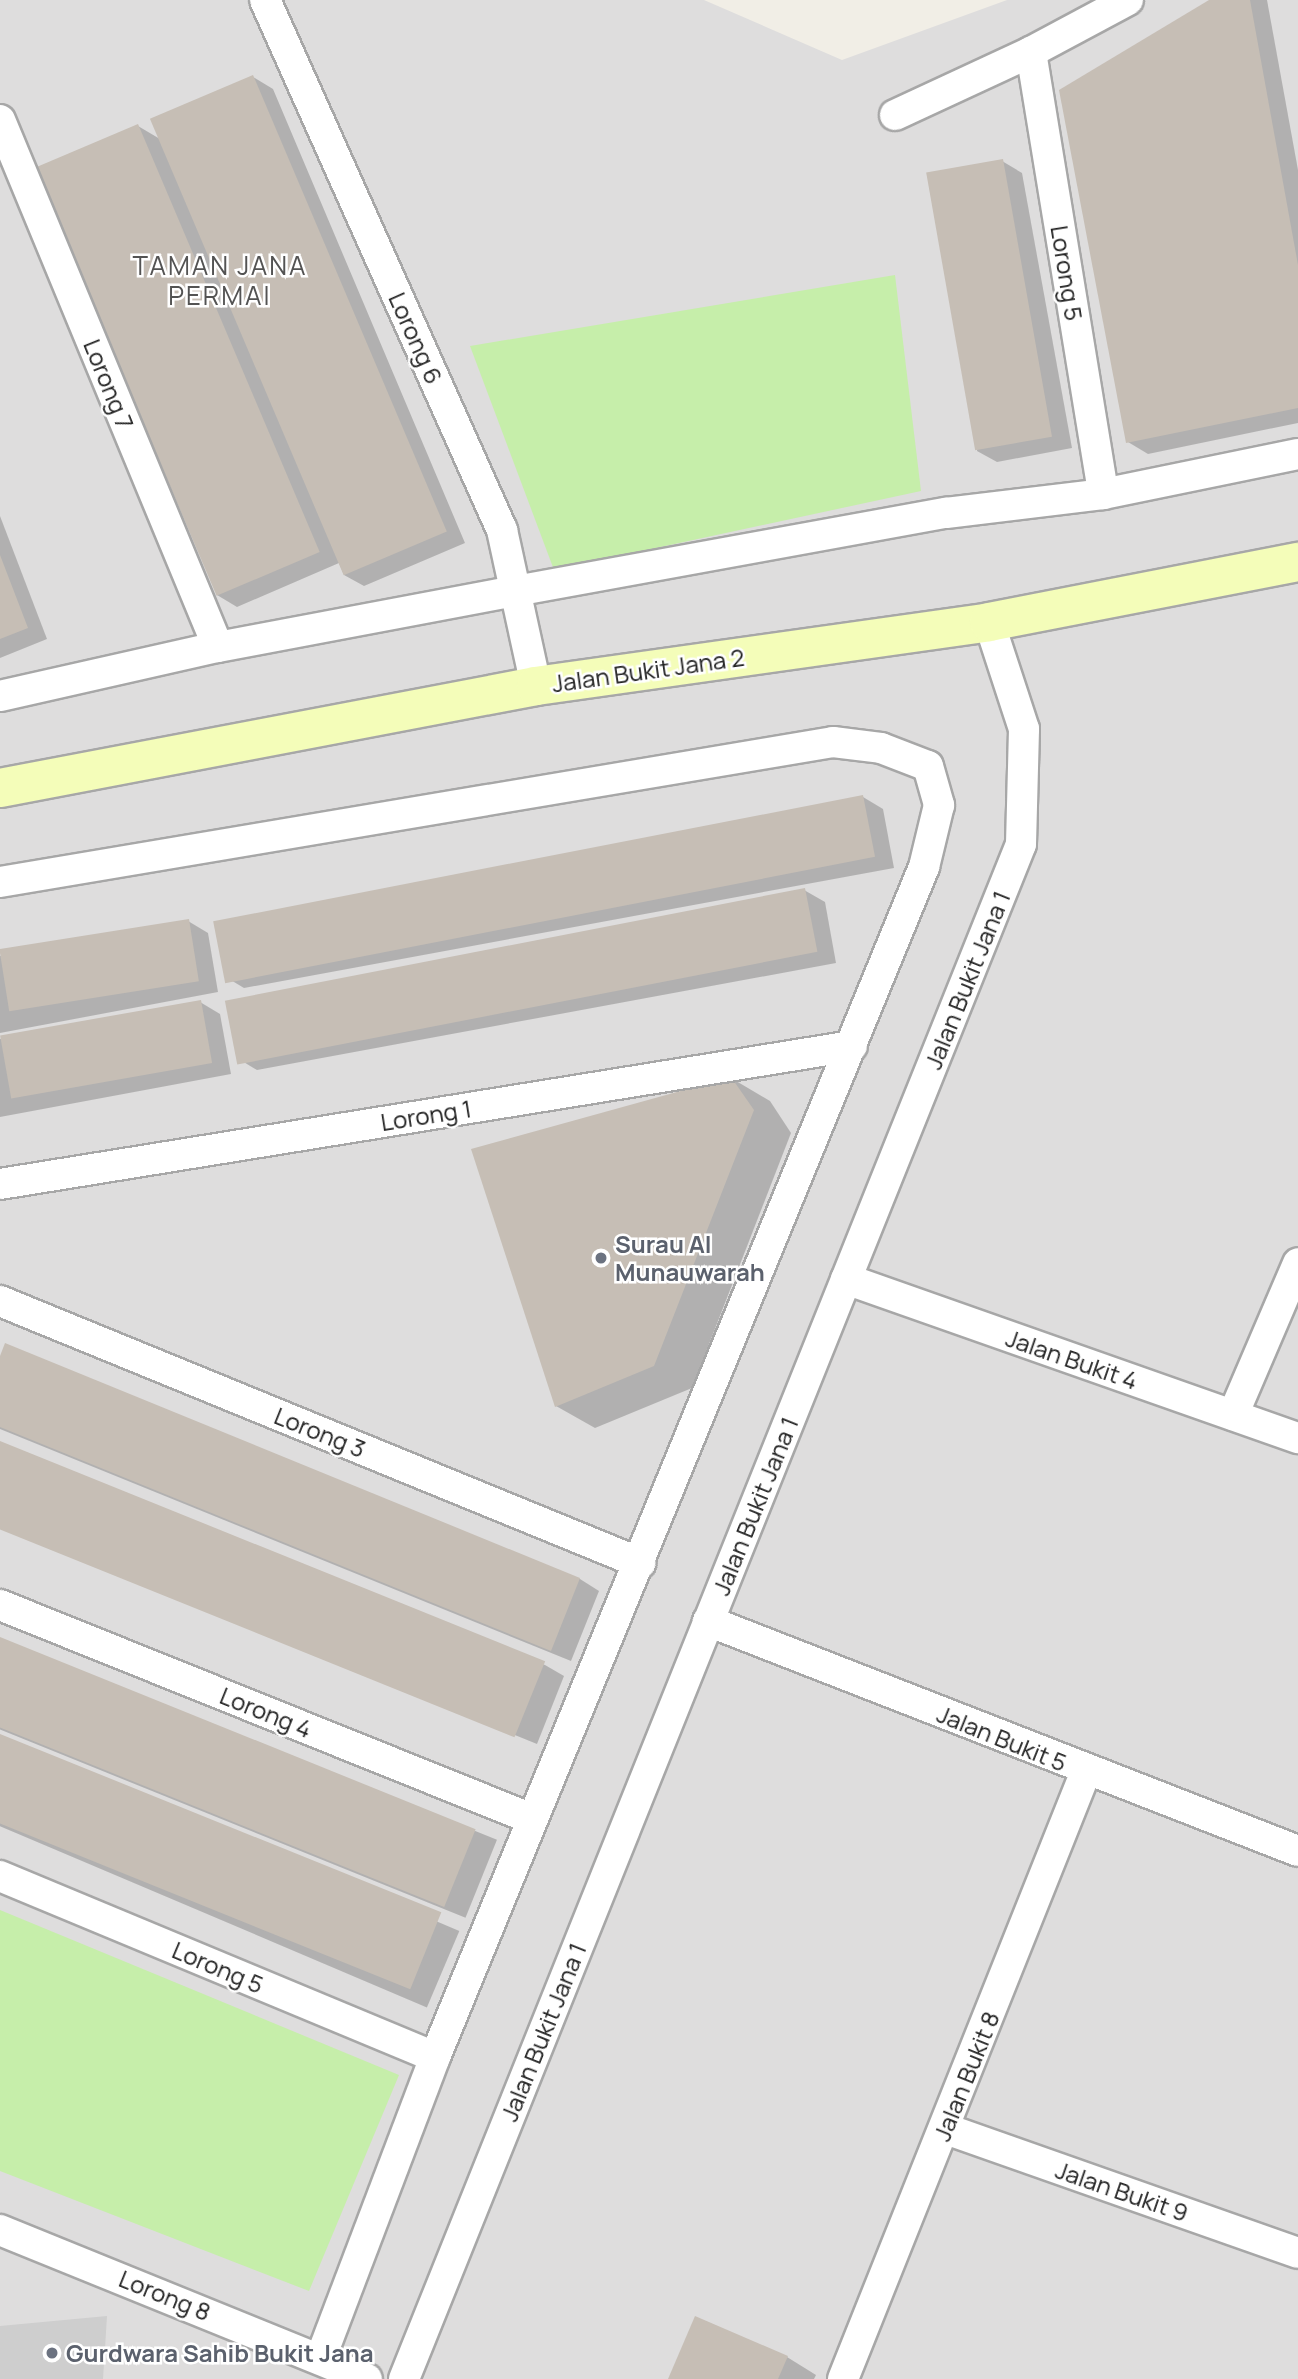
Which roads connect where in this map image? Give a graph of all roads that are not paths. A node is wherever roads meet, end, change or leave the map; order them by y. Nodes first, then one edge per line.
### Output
1 (265, 0) edge
2 (1128, 0) edge
3 (1031, 52) junction
4 (895, 115) dead end
5 (0, 120) edge
6 (1298, 454) edge
7 (1103, 494) junction
8 (1298, 562) edge
9 (515, 591) junction
10 (989, 622) junction
11 (218, 647) junction
12 (536, 686) junction
13 (0, 696) edge
14 (0, 788) edge
15 (0, 882) edge
16 (852, 1046) junction
17 (0, 1184) edge
18 (1298, 1263) edge
19 (846, 1279) junction
20 (0, 1301) edge
21 (1233, 1415) junction
22 (1298, 1438) edge
23 (640, 1563) junction
24 (0, 1605) edge
25 (708, 1621) junction
26 (1086, 1771) junction
27 (531, 1819) junction
28 (1298, 1851) edge
29 (0, 1876) edge
30 (435, 2057) junction
31 (946, 2129) junction
32 (0, 2230) edge
33 (1298, 2253) edge
34 (321, 2357) junction
35 (367, 2379) edge
36 (404, 2379) edge
37 (843, 2379) edge

1 - 9 street, Lorong 6
2 - 3 street
3 - 4 street
3 - 7 street, Lorong 5
5 - 11 street, Lorong 7
6 - 7 street
7 - 9 street
8 - 10 street, Jalan Bukit Jana 2
9 - 11 street
9 - 12 street, Lorong 6
10 - 12 street, Jalan Bukit Jana 2
10 - 19 street, Jalan Bukit Jana 1
11 - 13 street
12 - 14 street, Jalan Bukit Jana 2
15 - 16 street
16 - 17 street, Lorong 1
16 - 23 street
18 - 21 street
19 - 21 street, Jalan Bukit 4
19 - 25 street, Jalan Bukit Jana 1
20 - 23 street, Lorong 3
21 - 22 street, Jalan Bukit 4
23 - 27 street
24 - 27 street, Lorong 4
25 - 26 street, Jalan Bukit 5
25 - 36 street, Jalan Bukit Jana 1
26 - 28 street, Jalan Bukit 5
26 - 31 street, Jalan Bukit 8
27 - 30 street
29 - 30 street, Lorong 5
30 - 34 street
31 - 33 street, Jalan Bukit 9
31 - 37 street, Jalan Bukit 8
32 - 34 street, Lorong 8
34 - 35 street, Lorong 8

